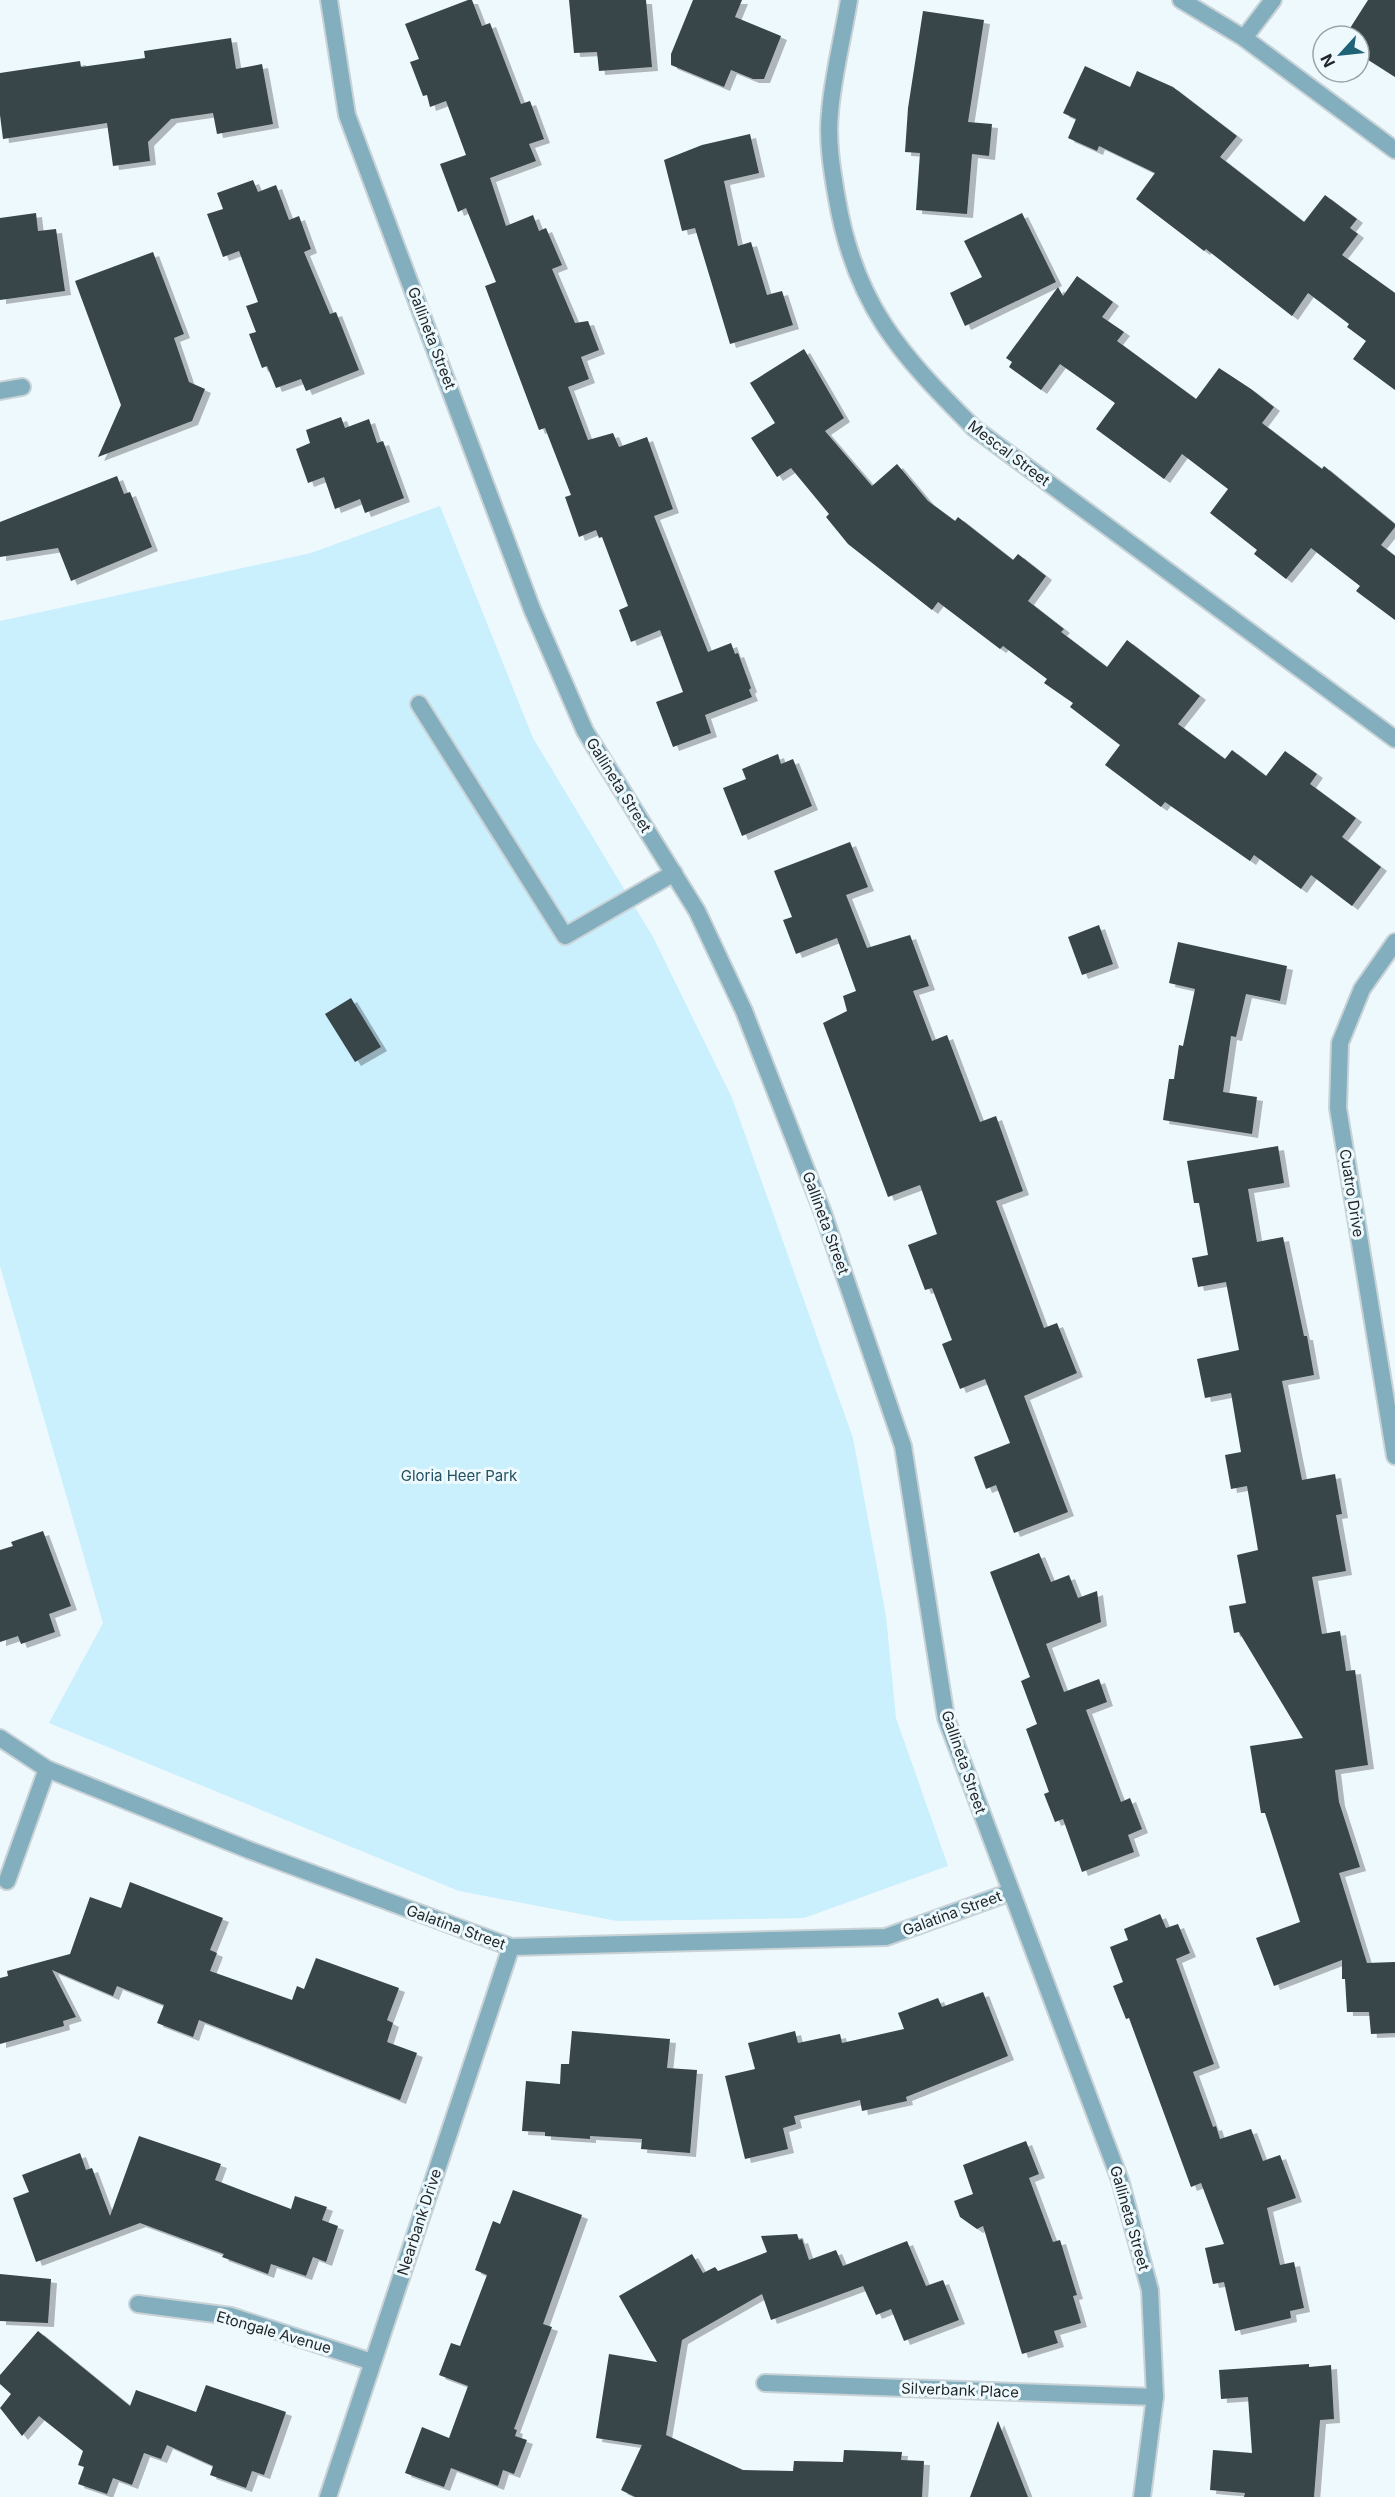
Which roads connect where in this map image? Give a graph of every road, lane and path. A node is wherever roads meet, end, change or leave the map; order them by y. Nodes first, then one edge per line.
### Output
1 (329, 0) edge
2 (849, 0) edge
3 (1181, 0) edge
4 (1273, 0) edge
5 (1244, 38) junction
6 (1395, 150) edge
7 (21, 387) dead end
8 (0, 391) edge
9 (419, 704) dead end
10 (1395, 739) edge
11 (674, 873) junction
12 (1395, 942) edge
13 (1395, 1456) edge
14 (0, 1738) edge
15 (46, 1769) junction
16 (7, 1881) dead end
17 (1011, 1892) junction
18 (511, 1947) junction
19 (138, 2304) dead end
20 (372, 2362) junction
21 (765, 2383) dead end
22 (1155, 2397) junction
23 (328, 2497) edge
24 (1142, 2497) edge

1 - 11 street, Gallineta Street
2 - 10 street, Mescal Street
3 - 5 street
4 - 5 street
5 - 6 street
7 - 8 street
9 - 11 street
11 - 17 street, Gallineta Street
12 - 13 street, Cuatro Drive
14 - 15 street, Galatina Street
15 - 16 street
15 - 18 street, Galatina Street
17 - 18 street, Galatina Street
17 - 22 street, Gallineta Street
18 - 20 street, Nearbank Drive
19 - 20 street, Etongale Avenue
20 - 23 street, Nearbank Drive
21 - 22 street, Silverbank Place
22 - 24 street, Gallineta Street

